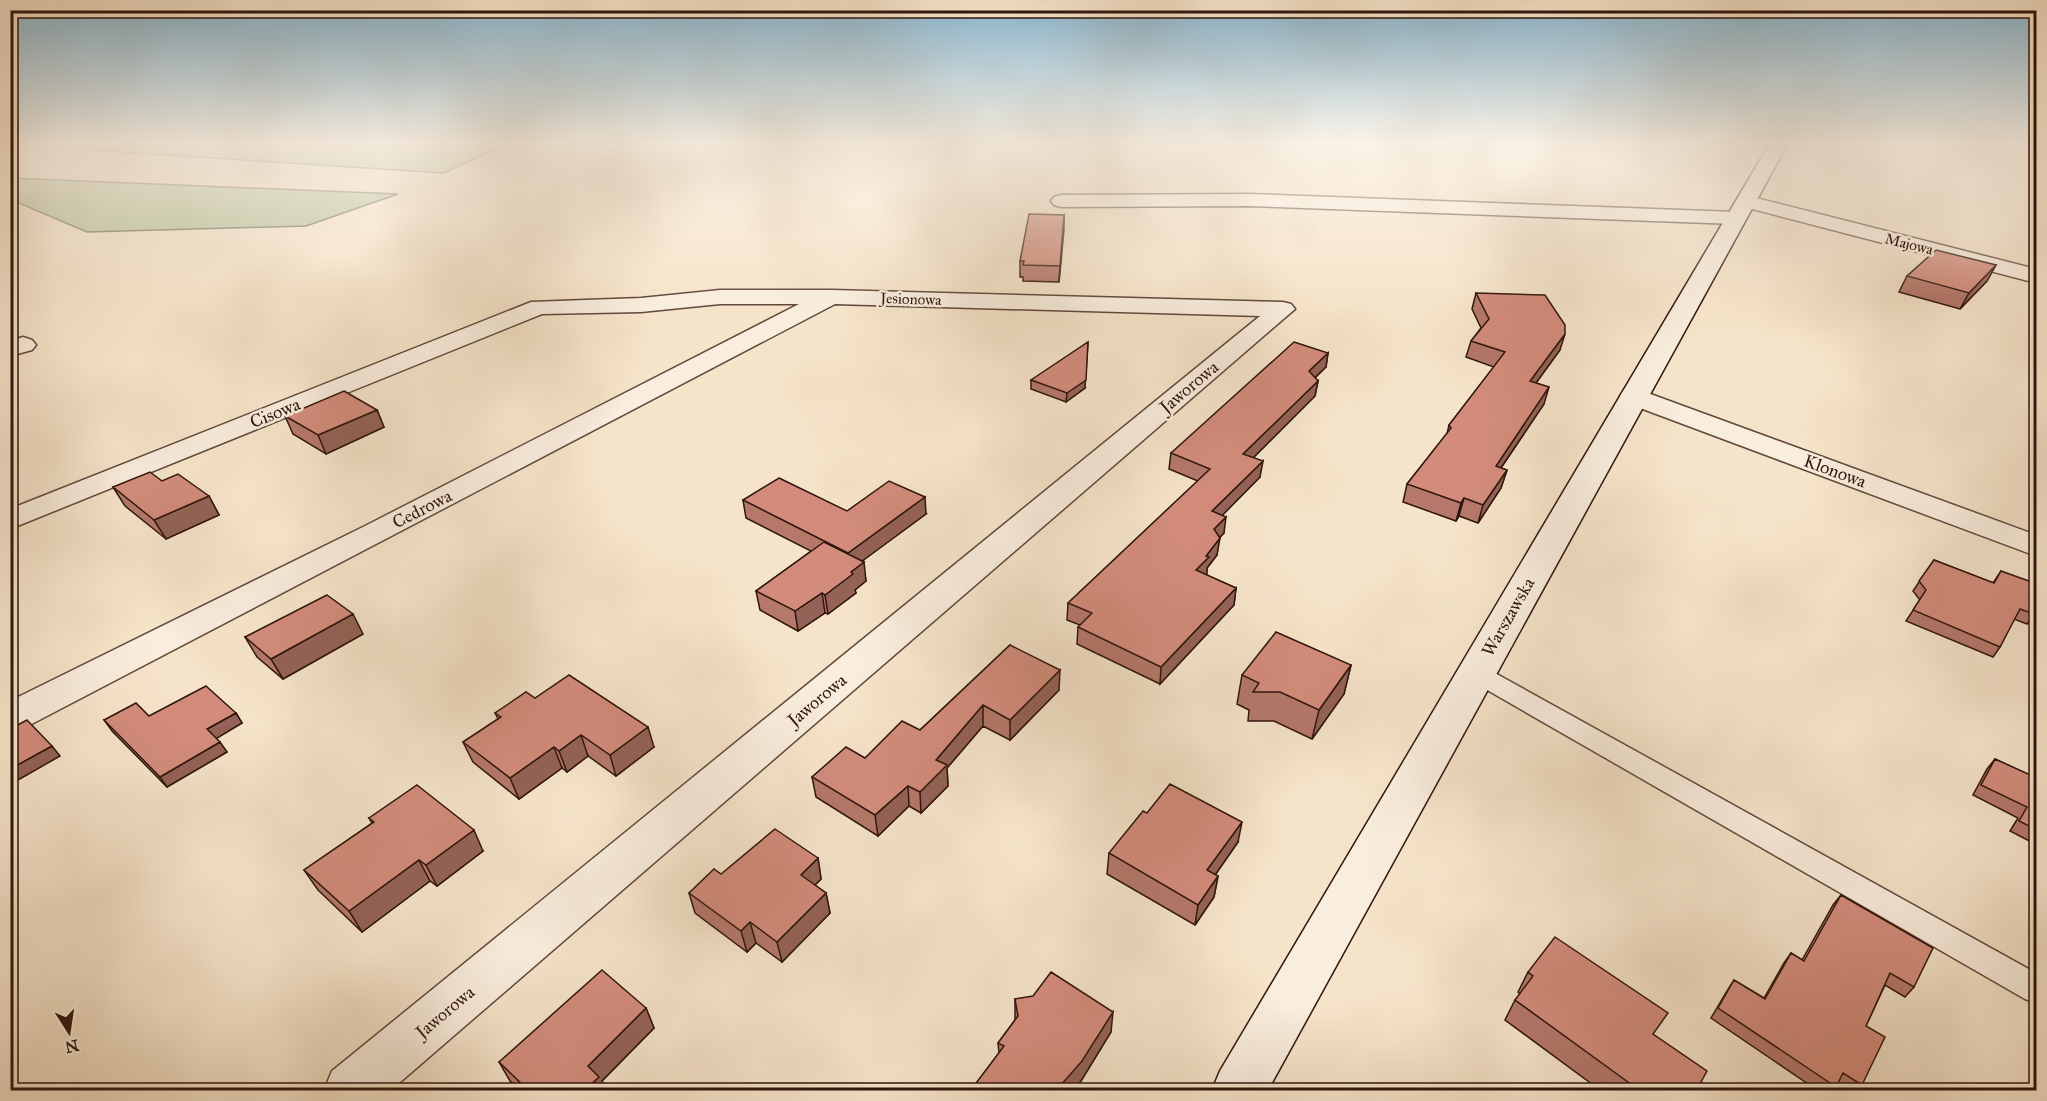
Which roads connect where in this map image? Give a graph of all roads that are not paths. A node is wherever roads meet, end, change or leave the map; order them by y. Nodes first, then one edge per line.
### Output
1 (1750, 196) edge
2 (1061, 201) dead end
3 (1742, 210) junction
4 (2037, 276) edge
5 (832, 297) junction
6 (539, 307) joint
7 (1283, 309) joint
8 (1634, 396) junction
9 (10, 520) edge
10 (2037, 546) edge
11 (1476, 673) junction
12 (10, 718) edge
13 (2037, 989) edge
14 (351, 1090) edge
15 (1239, 1090) edge

1 - 3 street, Warszawska
2 - 3 street, Majowa
3 - 4 street, Majowa
3 - 8 street, Warszawska
5 - 6 street, Jesionowa
5 - 7 street, Jesionowa
5 - 12 street, Cedrowa
6 - 9 street, Cisowa
7 - 14 street, Jaworowa
8 - 10 street, Klonowa
8 - 11 street, Warszawska
11 - 13 lane
11 - 15 street, Warszawska

